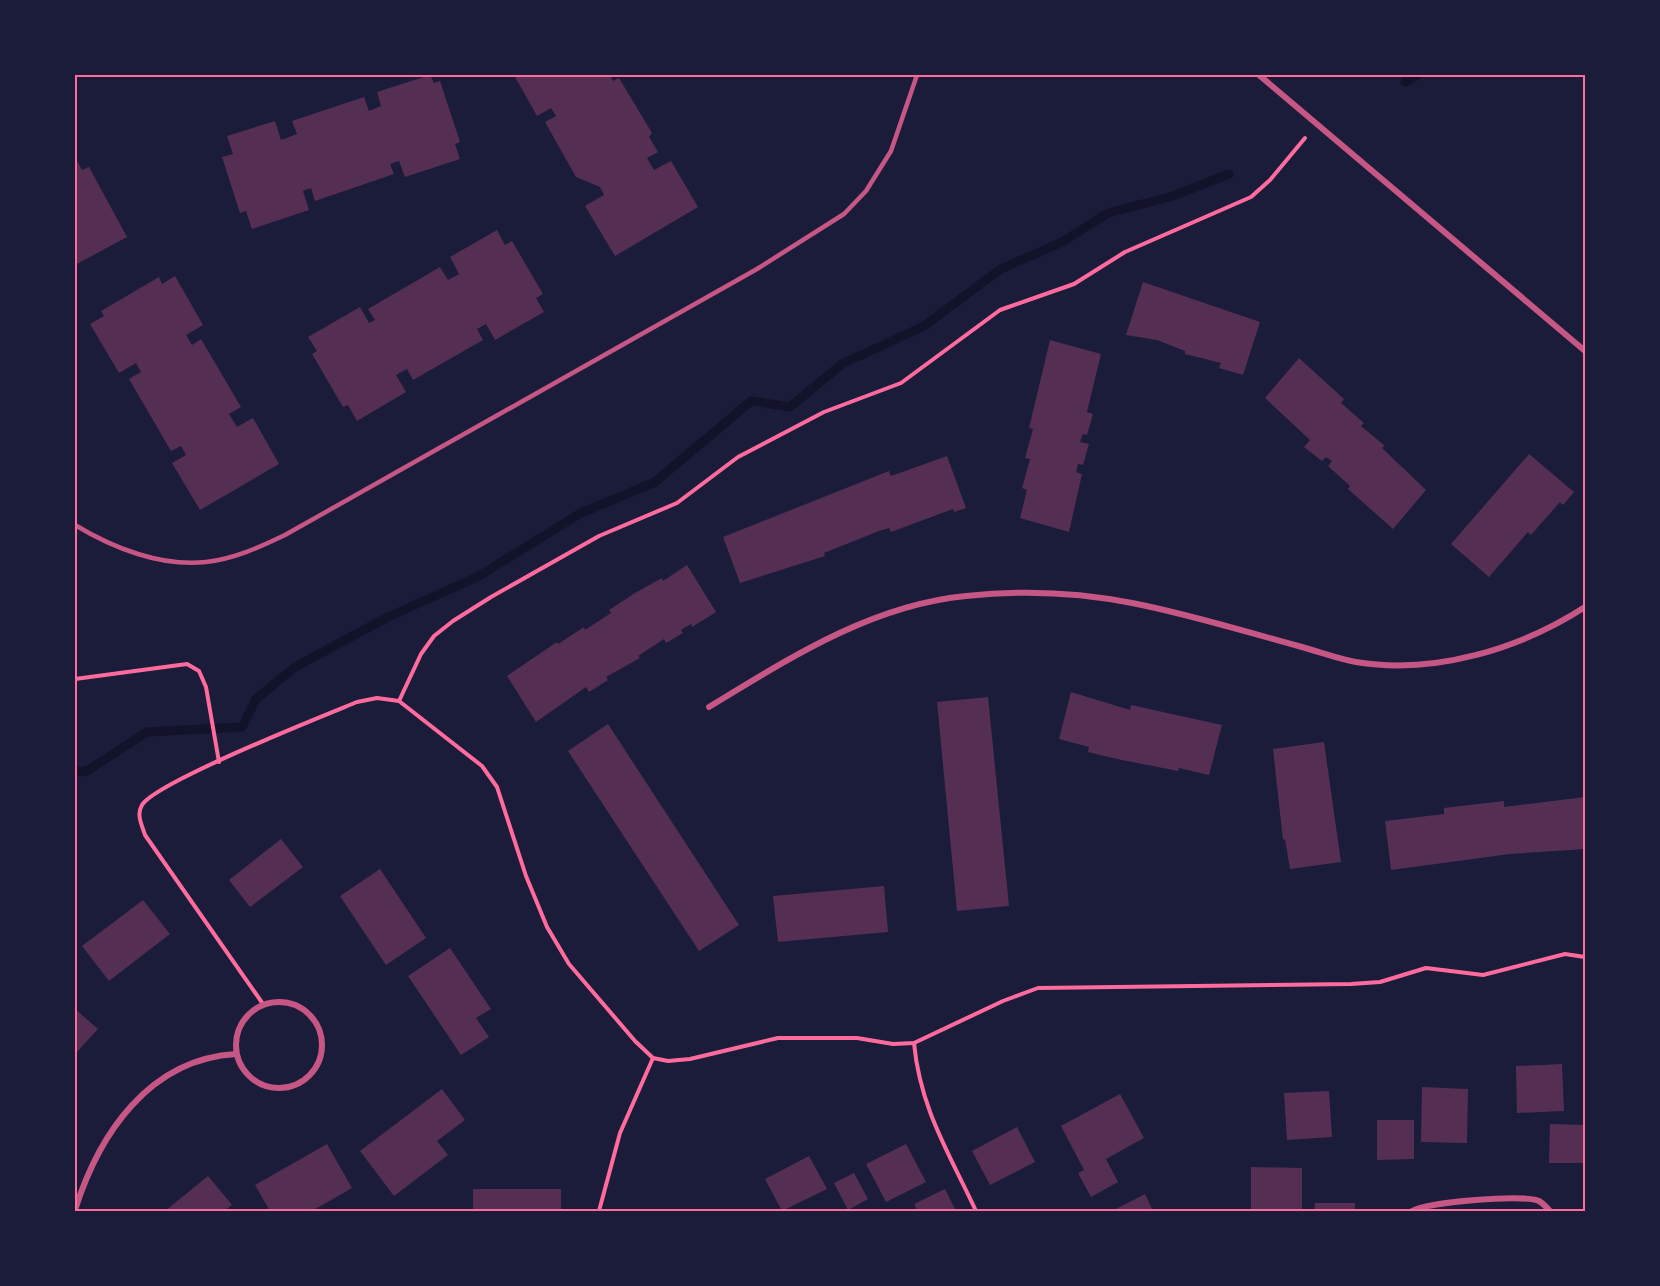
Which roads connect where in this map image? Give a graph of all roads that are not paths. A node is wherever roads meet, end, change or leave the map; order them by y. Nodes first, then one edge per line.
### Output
1 (917, 75) edge
2 (1258, 75) edge
3 (1585, 351) edge
4 (75, 525) edge
5 (1585, 607) edge
6 (709, 707) dead end
7 (236, 1054) junction
8 (75, 1210) edge
9 (1412, 1211) edge
10 (1550, 1211) edge

1 - 4 lane
2 - 3 street
5 - 6 street
7 - 7 street
7 - 8 street
9 - 10 street

